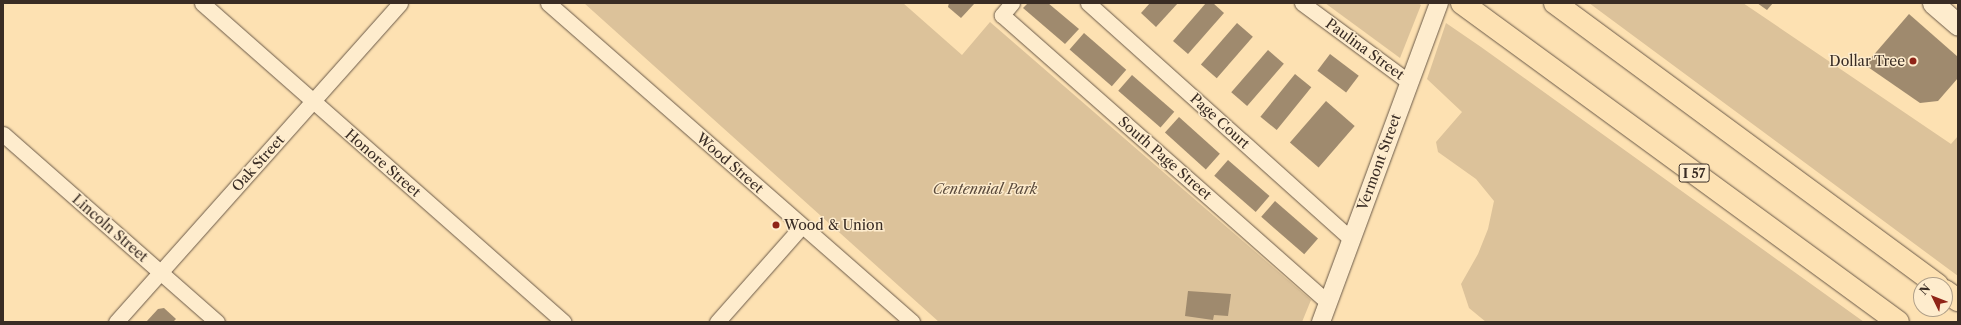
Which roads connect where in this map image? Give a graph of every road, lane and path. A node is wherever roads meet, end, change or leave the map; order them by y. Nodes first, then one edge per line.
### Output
1 (202, 3) edge
2 (400, 3) edge
3 (548, 3) edge
4 (1012, 3) edge
5 (1088, 3) edge
6 (1302, 3) edge
7 (1439, 3) edge
8 (1462, 3) edge
9 (1555, 3) edge
10 (1933, 3) edge
11 (1958, 25) edge
12 (1409, 82) junction
13 (313, 101) junction
14 (3, 134) edge
15 (802, 226) junction
16 (1351, 239) junction
17 (160, 273) junction
18 (1926, 277) edge
19 (1328, 302) junction
20 (116, 322) edge
21 (217, 322) edge
22 (564, 322) edge
23 (716, 322) edge
24 (912, 322) edge
25 (1320, 322) edge
26 (1898, 322) edge

1 - 13 street, Honore Street
2 - 13 street, Oak Street
3 - 15 street, Wood Street
4 - 19 street, South Page Street
5 - 16 street, Page Court
6 - 12 street, Paulina Street
7 - 12 street, Vermont Street
8 - 26 highway, I 57
9 - 18 highway
10 - 11 main road
12 - 16 street, Vermont Street
13 - 17 street, Oak Street
13 - 22 street, Honore Street
14 - 17 street, Lincoln Street
15 - 23 street
15 - 24 street, Wood Street
16 - 19 street, Vermont Street
17 - 20 street, Oak Street
17 - 21 street, Lincoln Street
19 - 25 street, Vermont Street

